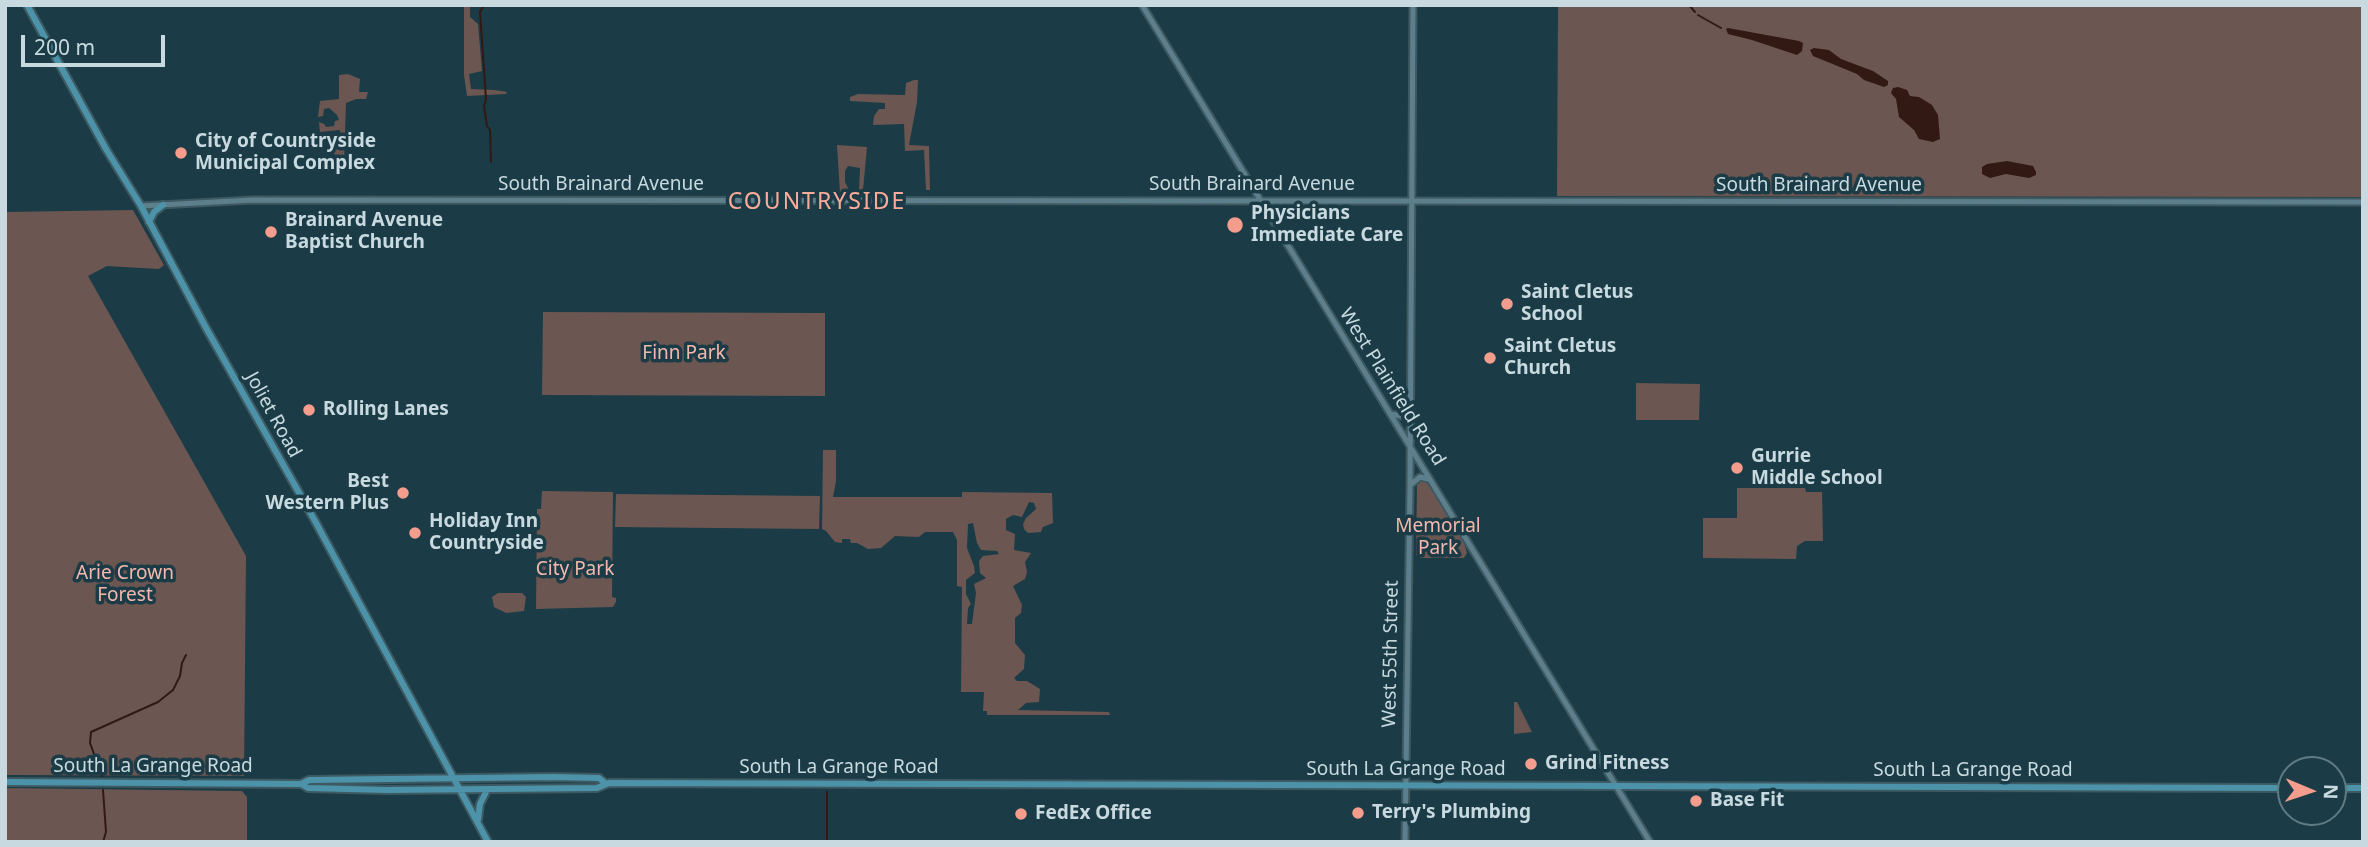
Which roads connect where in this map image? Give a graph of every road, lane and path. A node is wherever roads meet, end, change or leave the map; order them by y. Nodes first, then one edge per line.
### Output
1 (27, 5) edge
2 (1142, 5) edge
3 (1413, 5) edge
4 (1260, 201) junction
5 (1412, 201) junction
6 (2363, 202) edge
7 (163, 205) junction
8 (141, 206) junction
9 (149, 222) junction
10 (1411, 408) junction
11 (1388, 414) junction
12 (1410, 450) junction
13 (1430, 480) junction
14 (1410, 485) junction
15 (453, 779) junction
16 (5, 782) edge
17 (605, 783) junction
18 (301, 784) junction
19 (1616, 785) junction
20 (1405, 786) junction
21 (2277, 788) edge
22 (459, 789) junction
23 (487, 790) junction
24 (478, 822) junction
25 (488, 842) edge
26 (1405, 842) edge
27 (1650, 842) edge

1 - 8 main road, Joliet Road
2 - 4 street, West Plainfield Road
3 - 5 street, West 55th Street
4 - 5 street, South Brainard Avenue
4 - 7 street, South Brainard Avenue
4 - 11 street, West Plainfield Road
5 - 6 street, South Brainard Avenue
5 - 10 street, West 55th Street
7 - 8 street, South Brainard Avenue
7 - 9 main road
8 - 9 main road, Joliet Road
9 - 15 main road, Joliet Road
10 - 11 street
10 - 12 street, West 55th Street
11 - 12 street, West Plainfield Road
12 - 13 street, West Plainfield Road
12 - 14 street, West 55th Street
13 - 14 street
13 - 19 street, West Plainfield Road
14 - 20 street, West 55th Street
15 - 17 main road, South La Grange Road
15 - 18 main road, South La Grange Road
15 - 22 main road, Joliet Road
16 - 18 main road, South La Grange Road
17 - 20 main road, South La Grange Road
17 - 23 main road, South La Grange Road
18 - 22 main road, South La Grange Road
19 - 20 main road, South La Grange Road
19 - 21 main road, South La Grange Road
19 - 27 street, West Plainfield Road
20 - 26 street, West 55th Street
22 - 23 main road, South La Grange Road
22 - 24 main road, Joliet Road
23 - 24 main road
24 - 25 main road, Joliet Road

